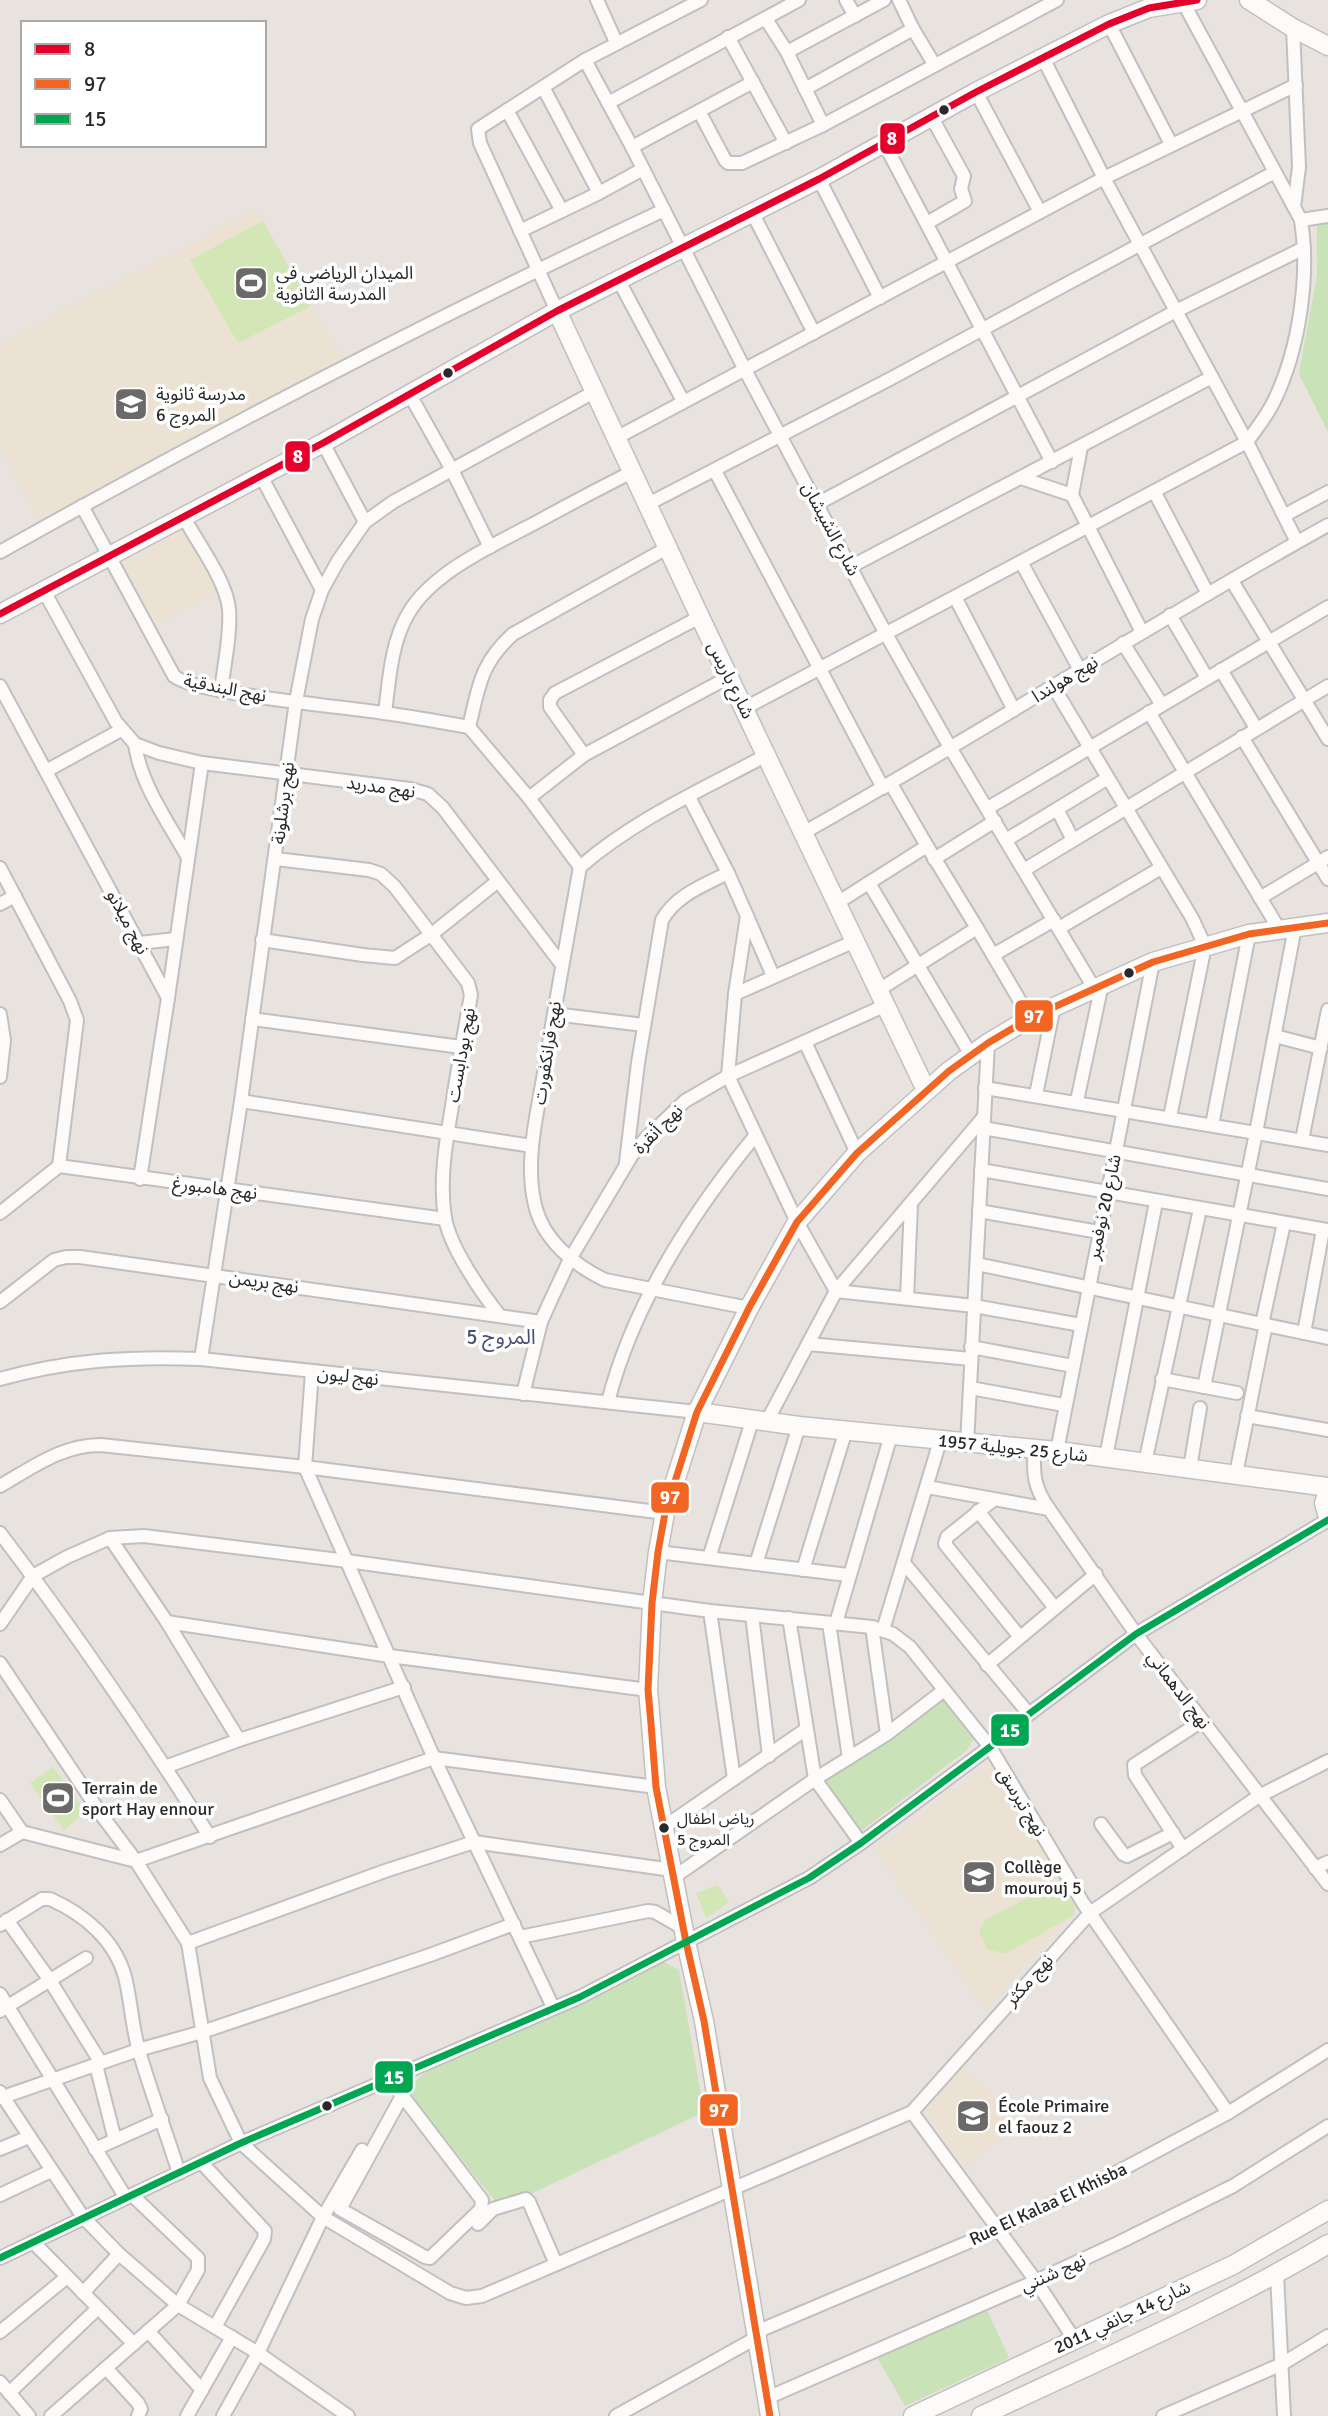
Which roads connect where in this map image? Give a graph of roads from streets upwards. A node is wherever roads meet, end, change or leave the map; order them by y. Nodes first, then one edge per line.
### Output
1 (597, 0) edge
2 (701, 0) edge
3 (799, 0) edge
4 (846, 0) edge
5 (884, 0) edge
6 (899, 0) edge
7 (1022, 0) edge
8 (1057, 0) edge
9 (1249, 0) edge
10 (1190, 1) edge
11 (1029, 14) junction
12 (855, 16) junction
13 (766, 19) junction
14 (1109, 24) junction
15 (913, 29) junction
16 (1293, 29) junction
17 (728, 37) junction
18 (616, 42) junction
19 (1328, 46) edge
20 (787, 52) junction
21 (1043, 58) junction
22 (585, 60) junction
23 (934, 64) junction
24 (753, 82) junction
25 (1296, 85) junction
26 (543, 87) junction
27 (805, 89) junction
28 (976, 92) junction
29 (608, 103) junction
30 (507, 110) junction
31 (699, 111) junction
32 (1240, 111) junction
33 (931, 116) junction
34 (823, 125) junction
35 (884, 142) junction
36 (786, 143) junction
37 (1171, 144) junction
38 (632, 147) junction
39 (643, 169) junction
40 (1273, 173) junction
41 (1104, 178) junction
42 (819, 179) junction
43 (599, 193) junction
44 (1294, 207) junction
45 (663, 210) junction
46 (562, 211) junction
47 (752, 212) junction
48 (1040, 212) junction
49 (1328, 216) edge
50 (1301, 220) junction
51 (927, 223) junction
52 (520, 231) junction
53 (1140, 245) junction
54 (683, 247) junction
55 (1304, 248) junction
56 (948, 261) junction
57 (538, 269) junction
58 (618, 279) junction
59 (880, 298) junction
60 (558, 311) junction
61 (1176, 311) junction
62 (983, 329) junction
63 (814, 333) junction
64 (745, 370) junction
65 (1212, 377) junction
66 (594, 392) junction
67 (1018, 394) junction
68 (410, 395) junction
69 (683, 401) junction
70 (781, 436) junction
71 (616, 438) junction
72 (1247, 442) junction
73 (323, 443) junction
74 (1082, 447) junction
75 (1052, 462) junction
76 (451, 468) junction
77 (715, 471) junction
78 (632, 472) junction
79 (261, 476) junction
80 (1021, 478) junction
81 (1328, 492) edge
82 (1155, 493) junction
83 (1072, 495) junction
84 (648, 504) junction
85 (817, 504) junction
86 (82, 506) junction
87 (1285, 515) junction
88 (183, 516) junction
89 (365, 522) junction
90 (1328, 525) edge
91 (1088, 527) junction
92 (1297, 542) junction
93 (490, 547) junction
94 (667, 548) junction
95 (0, 552) edge
96 (109, 556) junction
97 (1021, 562) junction
98 (852, 566) junction
99 (1232, 581) junction
100 (322, 590) junction
101 (44, 591) junction
102 (1208, 594) junction
103 (955, 597) junction
104 (1328, 607) edge
105 (0, 614) edge
106 (1170, 615) junction
107 (699, 617) junction
108 (1142, 632) junction
109 (886, 634) junction
110 (1123, 643) junction
111 (1268, 643) junction
112 (819, 669) junction
113 (1080, 670) junction
114 (1221, 670) junction
115 (729, 677) junction
116 (1207, 678) junction
117 (0, 686) edge
118 (1053, 686) junction
119 (1328, 686) edge
120 (221, 691) junction
121 (1302, 700) junction
122 (296, 701) junction
123 (1162, 705) junction
124 (745, 708) junction
125 (5, 709) edge
126 (1014, 710) junction
127 (1149, 712) junction
128 (384, 713) junction
129 (469, 727) junction
130 (1256, 728) junction
131 (121, 730) junction
132 (1242, 737) junction
133 (1328, 739) edge
134 (135, 744) junction
135 (1090, 748) junction
136 (951, 749) junction
137 (584, 755) junction
138 (767, 755) junction
139 (202, 763) junction
140 (46, 771) junction
141 (1184, 771) junction
142 (287, 774) junction
143 (1108, 778) junction
144 (887, 786) junction
145 (689, 797) junction
146 (529, 798) junction
147 (988, 808) junction
148 (1125, 808) junction
149 (1057, 809) junction
150 (995, 821) junction
151 (803, 833) junction
152 (1006, 840) junction
153 (1073, 840) junction
154 (927, 846) junction
155 (188, 858) junction
156 (276, 859) junction
157 (934, 859) junction
158 (1323, 860) edge
159 (580, 867) junction
160 (0, 868) edge
161 (1161, 868) junction
162 (1024, 870) junction
163 (728, 873) junction
164 (1328, 879) edge
165 (498, 881) junction
166 (869, 883) junction
167 (15, 896) junction
168 (1260, 898) junction
169 (837, 903) junction
170 (0, 904) edge
171 (747, 916) junction
172 (1328, 923) edge
173 (1057, 924) junction
174 (976, 928) junction
175 (1287, 928) junction
176 (432, 934) junction
177 (1248, 934) junction
178 (176, 939) junction
179 (262, 940) junction
180 (855, 941) junction
181 (139, 943) junction
182 (1205, 946) junction
183 (993, 955) junction
184 (1153, 962) junction
185 (562, 965) junction
186 (919, 965) junction
187 (774, 976) junction
188 (1098, 986) junction
189 (735, 994) junction
190 (167, 998) junction
191 (881, 998) junction
192 (1054, 1006) junction
193 (1328, 1010) edge
194 (0, 1014) edge
195 (554, 1014) junction
196 (1030, 1018) junction
197 (252, 1019) junction
198 (644, 1025) junction
199 (1275, 1036) junction
200 (805, 1042) junction
201 (988, 1043) junction
202 (461, 1047) junction
203 (1321, 1048) junction
204 (971, 1055) junction
205 (728, 1076) junction
206 (0, 1077) edge
207 (985, 1088) junction
208 (926, 1090) junction
209 (1036, 1095) junction
210 (241, 1101) junction
211 (1077, 1101) junction
212 (1123, 1109) junction
213 (1170, 1117) junction
214 (983, 1123) junction
215 (1212, 1125) junction
216 (447, 1133) junction
217 (1256, 1133) junction
218 (755, 1136) junction
219 (1302, 1140) junction
220 (1328, 1145) edge
221 (532, 1146) junction
222 (857, 1153) junction
223 (1116, 1153) junction
224 (59, 1166) junction
225 (626, 1166) junction
226 (981, 1170) junction
227 (1247, 1176) junction
228 (140, 1178) junction
229 (1328, 1189) edge
230 (227, 1190) junction
231 (1107, 1193) junction
232 (1156, 1202) junction
233 (911, 1204) junction
234 (1200, 1209) junction
235 (979, 1211) junction
236 (0, 1213) edge
237 (1238, 1215) junction
238 (445, 1219) junction
239 (797, 1222) junction
240 (1284, 1223) junction
241 (1326, 1230) edge
242 (1099, 1232) junction
243 (570, 1259) junction
244 (976, 1264) junction
245 (213, 1275) junction
246 (1088, 1286) junction
247 (480, 1290) junction
248 (651, 1290) junction
249 (836, 1291) junction
250 (1136, 1296) junction
251 (907, 1298) junction
252 (0, 1303) edge
253 (1178, 1305) junction
254 (974, 1306) junction
255 (749, 1308) junction
256 (470, 1311) junction
257 (1219, 1314) junction
258 (499, 1315) junction
259 (541, 1322) junction
260 (1264, 1324) junction
261 (1080, 1325) junction
262 (1304, 1333) junction
263 (1328, 1338) edge
264 (808, 1344) junction
265 (971, 1353) junction
266 (201, 1359) junction
267 (1073, 1366) junction
268 (312, 1372) junction
269 (1162, 1378) junction
270 (0, 1379) edge
271 (1205, 1387) junction
272 (970, 1388) junction
273 (1237, 1393) dead end
274 (523, 1394) junction
275 (608, 1402) junction
276 (1064, 1405) junction
277 (1200, 1408) dead end
278 (697, 1412) junction
279 (1247, 1416) junction
280 (759, 1422) junction
281 (799, 1426) junction
282 (846, 1430) junction
283 (1328, 1430) edge
284 (891, 1435) junction
285 (940, 1441) junction
286 (967, 1444) junction
287 (1035, 1450) junction
288 (1057, 1451) junction
289 (1106, 1457) junction
290 (1146, 1462) junction
291 (305, 1467) junction
292 (1190, 1468) junction
293 (1236, 1474) junction
294 (0, 1486) edge
295 (927, 1487) junction
296 (1328, 1489) edge
297 (993, 1500) junction
298 (1049, 1509) junction
299 (978, 1511) junction
300 (666, 1513) junction
301 (1328, 1519) edge
302 (0, 1532) edge
303 (110, 1538) junction
304 (658, 1552) junction
305 (709, 1558) junction
306 (347, 1561) junction
307 (904, 1563) junction
308 (756, 1564) junction
309 (803, 1570) junction
310 (1096, 1574) junction
311 (848, 1575) junction
312 (33, 1576) junction
313 (652, 1603) junction
314 (1055, 1608) junction
315 (710, 1611) junction
316 (752, 1615) junction
317 (789, 1618) junction
318 (167, 1622) junction
319 (832, 1623) junction
320 (0, 1624) edge
321 (878, 1628) junction
322 (1136, 1633) junction
323 (1018, 1636) junction
324 (390, 1656) junction
325 (0, 1663) edge
326 (987, 1665) junction
327 (404, 1687) junction
328 (648, 1690) junction
329 (943, 1691) junction
330 (1029, 1714) junction
331 (1202, 1721) junction
332 (805, 1730) junction
333 (887, 1734) junction
334 (239, 1740) junction
335 (989, 1747) junction
336 (769, 1756) junction
337 (434, 1758) junction
338 (849, 1758) junction
339 (1328, 1761) edge
340 (165, 1767) junction
341 (734, 1779) junction
342 (815, 1779) junction
343 (656, 1787) junction
344 (1259, 1796) junction
345 (0, 1800) edge
346 (1101, 1824) dead end
347 (664, 1826) junction
348 (22, 1832) junction
349 (1173, 1833) junction
350 (210, 1837) junction
351 (474, 1842) junction
352 (861, 1843) junction
353 (0, 1845) edge
354 (1183, 1849) junction
355 (136, 1861) junction
356 (1328, 1861) edge
357 (1315, 1868) junction
358 (673, 1873) junction
359 (1328, 1884) edge
360 (1090, 1913) junction
361 (4, 1923) edge
362 (514, 1924) junction
363 (684, 1935) junction
364 (520, 1937) junction
365 (188, 1943) junction
366 (86, 1958) dead end
367 (49, 1979) junction
368 (0, 1994) edge
369 (553, 2007) junction
370 (4, 2009) edge
371 (202, 2032) junction
372 (138, 2050) junction
373 (1328, 2050) edge
374 (99, 2064) junction
375 (407, 2070) junction
376 (54, 2080) junction
377 (400, 2093) junction
378 (1, 2096) edge
379 (912, 2112) junction
380 (1228, 2113) junction
381 (162, 2119) junction
382 (1328, 2126) edge
383 (29, 2137) junction
384 (115, 2140) junction
385 (241, 2143) junction
386 (95, 2149) junction
387 (0, 2150) edge
388 (201, 2162) junction
389 (51, 2171) junction
390 (179, 2173) junction
391 (731, 2189) junction
392 (0, 2195) edge
393 (129, 2196) junction
394 (1328, 2210) edge
395 (83, 2217) junction
396 (323, 2217) junction
397 (997, 2230) junction
398 (33, 2242) junction
399 (1328, 2244) edge
400 (119, 2254) junction
401 (0, 2258) edge
402 (439, 2264) dead end
403 (556, 2264) junction
404 (1278, 2274) junction
405 (67, 2277) junction
406 (1036, 2281) junction
407 (83, 2293) junction
408 (178, 2305) junction
409 (98, 2308) junction
410 (215, 2327) junction
411 (148, 2331) junction
412 (0, 2332) edge
413 (756, 2335) junction
414 (1328, 2336) edge
415 (232, 2337) junction
416 (1074, 2339) junction
417 (134, 2344) junction
418 (258, 2353) junction
419 (1282, 2364) junction
420 (106, 2368) junction
421 (0, 2382) edge
422 (202, 2390) junction
423 (9, 2393) junction
424 (767, 2398) junction
425 (29, 2416) edge
426 (51, 2416) edge
427 (138, 2416) edge
428 (187, 2416) edge
429 (223, 2416) edge
430 (348, 2416) edge
431 (616, 2416) edge
432 (770, 2416) edge
433 (913, 2416) edge
434 (981, 2416) edge
435 (1163, 2416) edge
436 (1284, 2416) edge

1 - 18 street
2 - 18 street
3 - 13 street
4 - 12 street
5 - 12 street
6 - 15 street
7 - 11 street
8 - 11 street
9 - 16 street
10 - 14 street
10 - 32 street
11 - 23 street
12 - 20 street
13 - 17 street
13 - 20 street
14 - 21 street
14 - 37 street
15 - 23 street
15 - 27 street
16 - 19 street
16 - 25 street
17 - 24 street
17 - 29 street
18 - 22 street
20 - 27 street
21 - 28 street
21 - 41 street
22 - 26 street
22 - 29 street, شارع الشيشان
23 - 34 street
24 - 31 street
24 - 36 street
25 - 32 street
25 - 44 street
26 - 30 street
26 - 43 street
27 - 34 street
28 - 33 street
28 - 48 street
29 - 38 street, شارع الشيشان
30 - 46 street
30 - 52 street, شارع باريس
31 - 36 street
31 - 38 street
32 - 37 street
32 - 40 street
33 - 35 street
33 - 51 street
34 - 36 street
35 - 42 street
35 - 51 street
37 - 41 street
38 - 39 street, شارع الشيشان
39 - 43 street
39 - 45 street, شارع الشيشان
40 - 44 street
40 - 53 street
41 - 48 street
41 - 53 street
42 - 47 street
42 - 59 street
43 - 46 street
44 - 50 street
45 - 54 street, شارع الشيشان
45 - 57 street
46 - 52 street
47 - 54 street
47 - 63 street
48 - 56 street
49 - 50 street
50 - 55 street
51 - 56 street
52 - 57 street, شارع باريس
53 - 61 street
53 - 62 street
54 - 58 street
54 - 64 street, شارع الشيشان
55 - 61 street
55 - 72 street
56 - 59 street
56 - 62 street
57 - 60 street, شارع باريس
57 - 86 street
58 - 60 street
58 - 69 street
59 - 63 street
60 - 66 street, شارع باريس
60 - 68 street
61 - 65 street
61 - 67 street
62 - 67 street
62 - 70 street
63 - 64 street
64 - 69 street
64 - 70 street, شارع الشيشان
65 - 72 street
65 - 74 street
66 - 71 street, شارع باريس
66 - 76 street, نهج برشلونة
67 - 75 street
67 - 85 street
68 - 73 street
68 - 76 street
69 - 71 street
70 - 77 street
70 - 85 street, شارع الشيشان
71 - 78 street, شارع باريس
72 - 82 street
72 - 87 street
73 - 79 street
73 - 89 street
74 - 75 street
74 - 83 street
75 - 80 street
76 - 89 street, نهج برشلونة
76 - 93 street
77 - 84 street
77 - 112 street
78 - 84 street, شارع باريس
78 - 93 street
79 - 88 street
79 - 100 street
80 - 83 street
80 - 98 street
81 - 87 street
82 - 91 street
82 - 102 street
83 - 91 street
84 - 94 street, شارع باريس
85 - 98 street, شارع الشيشان
86 - 95 street
86 - 96 street, نهج البندقية
87 - 92 street
88 - 96 street
88 - 120 street
89 - 100 street, نهج برشلونة
90 - 92 street, نهج هولندا
91 - 97 street
91 - 108 street
92 - 99 street, نهج هولندا
93 - 128 street
94 - 107 street, شارع باريس
94 - 129 street
96 - 101 street
96 - 120 street, نهج البندقية
97 - 103 street
97 - 113 street
98 - 109 street, شارع الشيشان
99 - 102 street, نهج هولندا
99 - 111 street
100 - 122 street, نهج برشلونة
101 - 105 street
101 - 131 street
102 - 106 street, نهج هولندا
103 - 109 street
103 - 126 street
104 - 111 street
106 - 108 street, نهج هولندا
106 - 116 street
107 - 115 street, شارع باريس
107 - 137 street
108 - 110 street, نهج هولندا
109 - 112 street
109 - 136 street, شارع الشيشان
110 - 113 street, نهج هولندا
110 - 123 street
111 - 114 street
111 - 121 street
112 - 124 street
112 - 144 street
113 - 118 street, نهج هولندا
114 - 116 street
114 - 130 street
115 - 124 street, شارع باريس
115 - 137 street
116 - 123 street
117 - 125 street, نهج ميلانو
118 - 126 street, نهج هولندا
118 - 135 street
119 - 121 street
120 - 122 street, نهج البندقية
121 - 130 street
121 - 133 street
122 - 128 street, نهج البندقية
122 - 142 street, نهج برشلونة
123 - 127 street
124 - 138 street, شارع باريس
125 - 140 street, نهج ميلانو
126 - 136 street, نهج هولندا
127 - 135 street
127 - 141 street
128 - 129 street, نهج البندقية
129 - 146 street
130 - 132 street
131 - 134 street
131 - 140 street
132 - 141 street
132 - 158 street
134 - 139 street, نهج مدريد
134 - 155 street
135 - 143 street
135 - 147 street
136 - 144 street, نهج هولندا
136 - 147 street, شارع الشيشان
137 - 146 street
138 - 145 street
138 - 151 street, شارع باريس
139 - 142 street, نهج مدريد
139 - 155 street
140 - 181 street, نهج ميلانو
141 - 148 street
141 - 168 street
142 - 156 street, نهج برشلونة
142 - 165 street, نهج مدريد
143 - 148 street
143 - 149 street
144 - 151 street, نهج هولندا
144 - 154 street
145 - 159 street
145 - 163 street
146 - 159 street
147 - 150 street, شارع الشيشان
148 - 153 street
148 - 161 street
149 - 152 street
149 - 153 street
150 - 152 street, شارع الشيشان
150 - 157 street
151 - 169 street, شارع باريس
152 - 162 street, شارع الشيشان
153 - 162 street
154 - 157 street
154 - 166 street
155 - 178 street
156 - 176 street, نهج بودابست
156 - 179 street, نهج برشلونة
157 - 174 street
158 - 164 street
158 - 168 street
159 - 185 street, نهج فرانكفورت
160 - 167 street
161 - 173 street
161 - 182 street
162 - 173 street, شارع الشيشان
163 - 171 street
163 - 198 street
165 - 176 street
165 - 185 street, نهج مدريد
166 - 169 street
166 - 186 street
167 - 170 street
167 - 224 street
168 - 175 street
169 - 180 street, شارع باريس
171 - 187 street
171 - 189 street
172 - 175 street
173 - 183 street
173 - 188 street, شارع الشيشان
174 - 183 street
174 - 186 street, نهج أنقرة
175 - 177 street
175 - 199 street
176 - 179 street
176 - 202 street, نهج بودابست
177 - 182 street
177 - 215 street
178 - 181 street
178 - 190 street
179 - 197 street, نهج برشلونة
180 - 187 street
180 - 191 street, شارع باريس
181 - 190 street, نهج ميلانو
182 - 184 street
182 - 213 street
183 - 196 street
184 - 188 street
184 - 212 street, شارع 20 نوفمبر
185 - 195 street, نهج فرانكفورت
186 - 191 street, نهج أنقرة
186 - 204 street
187 - 189 street
188 - 192 street
188 - 211 street
189 - 205 street
190 - 228 street
191 - 200 street, نهج أنقرة
191 - 208 street, شارع باريس
192 - 196 street
192 - 209 street
193 - 203 street
194 - 206 street
195 - 198 street
195 - 221 street, نهج فرانكفورت
196 - 201 street
197 - 202 street
197 - 210 street, نهج برشلونة
198 - 225 street
199 - 203 street
199 - 217 street
200 - 205 street, نهج أنقرة
200 - 222 street
201 - 204 street
201 - 207 street
202 - 216 street, نهج بودابست
203 - 219 street
204 - 208 street
205 - 218 street
205 - 225 street, نهج أنقرة
207 - 209 street
207 - 214 street
208 - 222 street
209 - 211 street
210 - 216 street
210 - 230 street, نهج برشلونة
211 - 212 street
212 - 213 street
212 - 223 street, شارع 20 نوفمبر
213 - 215 street
214 - 223 street
214 - 226 street
214 - 233 street
215 - 217 street
216 - 221 street
216 - 238 street, نهج بودابست
217 - 219 street
217 - 227 street
218 - 239 street
218 - 248 street
219 - 220 street
221 - 243 street, نهج فرانكفورت
222 - 239 street
223 - 227 street
223 - 231 street, شارع 20 نوفمبر
224 - 228 street, نهج هامبورغ
224 - 236 street
225 - 243 street, نهج أنقرة
226 - 231 street
226 - 235 street
227 - 229 street
227 - 237 street
228 - 230 street, نهج هامبورغ
230 - 238 street, نهج هامبورغ
230 - 245 street, نهج برشلونة
231 - 232 street
231 - 242 street, شارع 20 نوفمبر
232 - 234 street
232 - 250 street
233 - 249 street
233 - 251 street
234 - 237 street
234 - 253 street
235 - 242 street
235 - 244 street
237 - 240 street
237 - 257 street
238 - 247 street, نهج بودابست
239 - 249 street
239 - 255 street
240 - 241 street
240 - 260 street
241 - 262 street
242 - 246 street, شارع 20 نوفمبر
243 - 248 street, نهج فرانكفورت
243 - 259 street, نهج أنقرة
244 - 246 street
244 - 254 street
245 - 252 street, نهج بريمن
245 - 256 street, نهج بريمن
245 - 266 street, نهج برشلونة
246 - 250 street
246 - 261 street, شارع 20 نوفمبر
247 - 256 street
247 - 258 street, نهج بودابست
248 - 255 street, نهج فرانكفورت
248 - 275 street
249 - 251 street
249 - 264 street
250 - 253 street
250 - 289 street
251 - 254 street
253 - 257 street
253 - 269 street
254 - 261 street
254 - 265 street
255 - 278 street
256 - 258 street, نهج بريمن
257 - 260 street
257 - 271 street
258 - 259 street, نهج بريمن
259 - 274 street, نهج أنقرة
260 - 262 street
260 - 279 street
261 - 267 street, شارع 20 نوفمبر
262 - 263 street
264 - 265 street
264 - 280 street
265 - 267 street
265 - 272 street
266 - 268 street, نهج ليون
266 - 270 street, نهج ليون
267 - 276 street, شارع 20 نوفمبر
268 - 274 street, نهج ليون
268 - 291 street
269 - 271 street
269 - 290 street
271 - 273 street
272 - 276 street
272 - 286 street
274 - 275 street, نهج ليون
275 - 278 street, نهج ليون
276 - 288 street, شارع 20 نوفمبر
277 - 292 street
278 - 280 street, شارع 25 جويلية 1957
278 - 300 street
279 - 283 street
279 - 293 street
280 - 281 street, شارع 25 جويلية 1957
280 - 305 street
281 - 282 street, شارع 25 جويلية 1957
281 - 308 street
282 - 284 street, شارع 25 جويلية 1957
282 - 309 street
284 - 285 street, شارع 25 جويلية 1957
284 - 311 street
285 - 286 street, شارع 25 جويلية 1957
285 - 295 street
286 - 287 street, شارع 25 جويلية 1957
287 - 288 street, شارع 25 جويلية 1957
287 - 298 street, نهج الدهماني
288 - 289 street, شارع 25 جويلية 1957
289 - 290 street, شارع 25 جويلية 1957
290 - 292 street, شارع 25 جويلية 1957
291 - 294 street
291 - 300 street
291 - 306 street
292 - 293 street, شارع 25 جويلية 1957
293 - 296 street, شارع 25 جويلية 1957
295 - 297 street
295 - 307 street
296 - 301 street
297 - 298 street
297 - 299 street
298 - 310 street, نهج الدهماني
299 - 314 street
299 - 323 street
300 - 304 street
301 - 322 street
302 - 312 street
303 - 306 street, نهج تبرسق
303 - 312 street
303 - 318 street
304 - 305 street
304 - 313 street
305 - 308 street
306 - 313 street, نهج تبرسق
306 - 324 street
307 - 321 street
307 - 326 street
308 - 309 street
309 - 311 street
310 - 314 street
310 - 322 street, نهج الدهماني
311 - 319 street
312 - 320 street
312 - 340 street
313 - 315 street, نهج تبرسق
313 - 328 street
314 - 323 street
315 - 316 street, نهج تبرسق
315 - 341 street
316 - 317 street, نهج تبرسق
316 - 336 street
317 - 319 street, نهج تبرسق
317 - 332 street
318 - 324 street
318 - 334 street
319 - 321 street, نهج تبرسق
319 - 338 street
321 - 329 street, نهج تبرسق
321 - 333 street
322 - 330 street
322 - 331 street, نهج الدهماني
323 - 326 street
324 - 327 street
324 - 328 street
325 - 355 street
326 - 330 street
327 - 334 street
327 - 337 street
328 - 343 street
329 - 333 street
329 - 335 street, نهج تبرسق
330 - 335 street
331 - 344 street, نهج الدهماني
331 - 349 street
332 - 336 street
332 - 342 street
333 - 338 street
334 - 340 street
335 - 352 street
335 - 360 street, نهج تبرسق
336 - 341 street
337 - 343 street
337 - 350 street
337 - 351 street
338 - 342 street
339 - 344 street, نهج مكثر
340 - 350 street
341 - 347 street
342 - 352 street
342 - 358 street
343 - 347 street
344 - 354 street, نهج مكثر
344 - 357 street, نهج الدهماني
345 - 348 street
346 - 349 street
347 - 358 street
348 - 353 street
348 - 355 street
349 - 354 street
350 - 355 street
351 - 358 street
351 - 362 street
351 - 365 street
352 - 363 street
354 - 360 street, نهج مكثر
355 - 365 street
356 - 357 street
357 - 359 street, نهج الدهماني
358 - 363 street
360 - 379 street, نهج مكثر
360 - 380 street, نهج تبرسق
361 - 367 street
361 - 372 street
362 - 364 street
362 - 371 street
363 - 364 street
363 - 369 street
363 - 391 street
364 - 369 street
365 - 371 street
366 - 367 street
367 - 370 street
367 - 374 street
368 - 370 street
369 - 375 street
370 - 376 street
371 - 372 street
371 - 385 street
372 - 374 street
372 - 381 street
373 - 380 street, Rue El Kalaa El Khisba
374 - 376 street
374 - 384 street
375 - 377 street
375 - 385 street
376 - 378 street
376 - 386 street
377 - 377 street
377 - 396 street
378 - 383 street
379 - 391 street, نهج مكثر
379 - 397 street
380 - 397 street, Rue El Kalaa El Khisba
381 - 384 street
381 - 390 street
382 - 406 street, نهج شنني
383 - 387 street
383 - 389 street
384 - 386 street
385 - 388 street
385 - 396 street
386 - 393 street
388 - 390 street
388 - 410 street
389 - 392 street
389 - 395 street
390 - 393 street
391 - 403 street, نهج مكثر
391 - 413 street
393 - 395 street
393 - 408 street
394 - 416 street, شارع 14 جانفي 2011
395 - 398 street
395 - 400 street
396 - 403 street, نهج مكثر
396 - 418 street
397 - 406 street
397 - 413 street, Rue El Kalaa El Khisba
398 - 401 street
398 - 405 street
399 - 404 street, شارع 14 جانفي 2011
400 - 407 street
400 - 408 street
402 - 403 street
404 - 419 street
404 - 434 street, شارع 14 جانفي 2011
405 - 407 street
405 - 412 street
406 - 416 street
406 - 424 street, نهج شنني
407 - 409 street
408 - 410 street
408 - 411 street
409 - 417 street
409 - 423 street
410 - 415 street
411 - 417 street
411 - 422 street
413 - 424 street
413 - 431 street, Rue El Kalaa El Khisba
414 - 419 street
415 - 418 street
415 - 422 street
416 - 433 street, شارع 14 جانفي 2011
417 - 420 street
418 - 429 street
418 - 430 street
419 - 435 street
419 - 436 street
420 - 426 street
420 - 427 street
421 - 423 street
422 - 428 street
423 - 425 street
424 - 432 street

